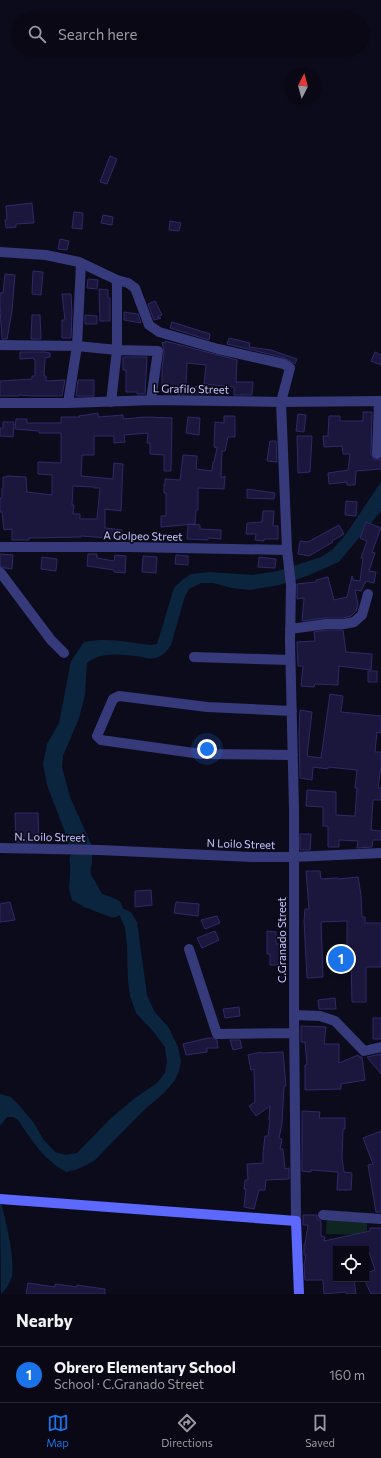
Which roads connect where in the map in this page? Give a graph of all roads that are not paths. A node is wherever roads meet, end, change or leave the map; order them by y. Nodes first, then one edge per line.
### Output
1 (0, 252) edge
2 (81, 263) junction
3 (117, 280) junction
4 (159, 332) junction
5 (0, 345) edge
6 (78, 346) junction
7 (117, 350) junction
8 (158, 351) junction
9 (151, 400) junction
10 (380, 401) edge
11 (111, 402) junction
12 (282, 402) junction
13 (0, 403) edge
14 (68, 403) junction
15 (377, 454) dead end
16 (0, 547) edge
17 (286, 550) junction
18 (0, 572) edge
19 (368, 594) dead end
20 (290, 629) junction
21 (64, 653) dead end
22 (194, 656) dead end
23 (290, 660) junction
24 (292, 711) junction
25 (293, 756) junction
26 (0, 848) edge
27 (100, 850) joint
28 (381, 853) edge
29 (294, 857) junction
30 (189, 949) dead end
31 (294, 1016) junction
32 (294, 1033) junction
33 (381, 1047) edge
34 (0, 1200) edge
35 (323, 1215) dead end
36 (381, 1219) edge
37 (296, 1221) junction
38 (299, 1294) edge

1 - 2 street
2 - 3 street
2 - 6 street
3 - 4 street
3 - 7 street
4 - 8 street
4 - 12 street, C.Granado Street
5 - 6 street
6 - 7 street
6 - 14 street
7 - 8 street
7 - 11 street
8 - 9 street
9 - 11 street, L Grafilo Street
9 - 12 street, L Grafilo Street
10 - 12 street, L Grafilo Street
10 - 15 street
11 - 14 street, L Grafilo Street
12 - 17 street, C.Granado Street
13 - 14 street, L Grafilo Street
16 - 17 street, A Golpeo Street
17 - 20 street, C.Granado Street
18 - 21 street
19 - 20 street
20 - 23 street, C.Granado Street
22 - 23 street
23 - 24 street, C.Granado Street
24 - 25 street, C.Granado Street
24 - 25 street
25 - 29 street, C.Granado Street
26 - 27 street, N. Loilo Street
27 - 29 street, N Loilo Street
28 - 29 street, N Loilo Street
29 - 31 street, C.Granado Street
30 - 32 street
31 - 32 street, C.Granado Street
31 - 33 street
32 - 37 street, C.Granado Street
34 - 37 street
35 - 36 street
37 - 38 street, C.Granado Street

